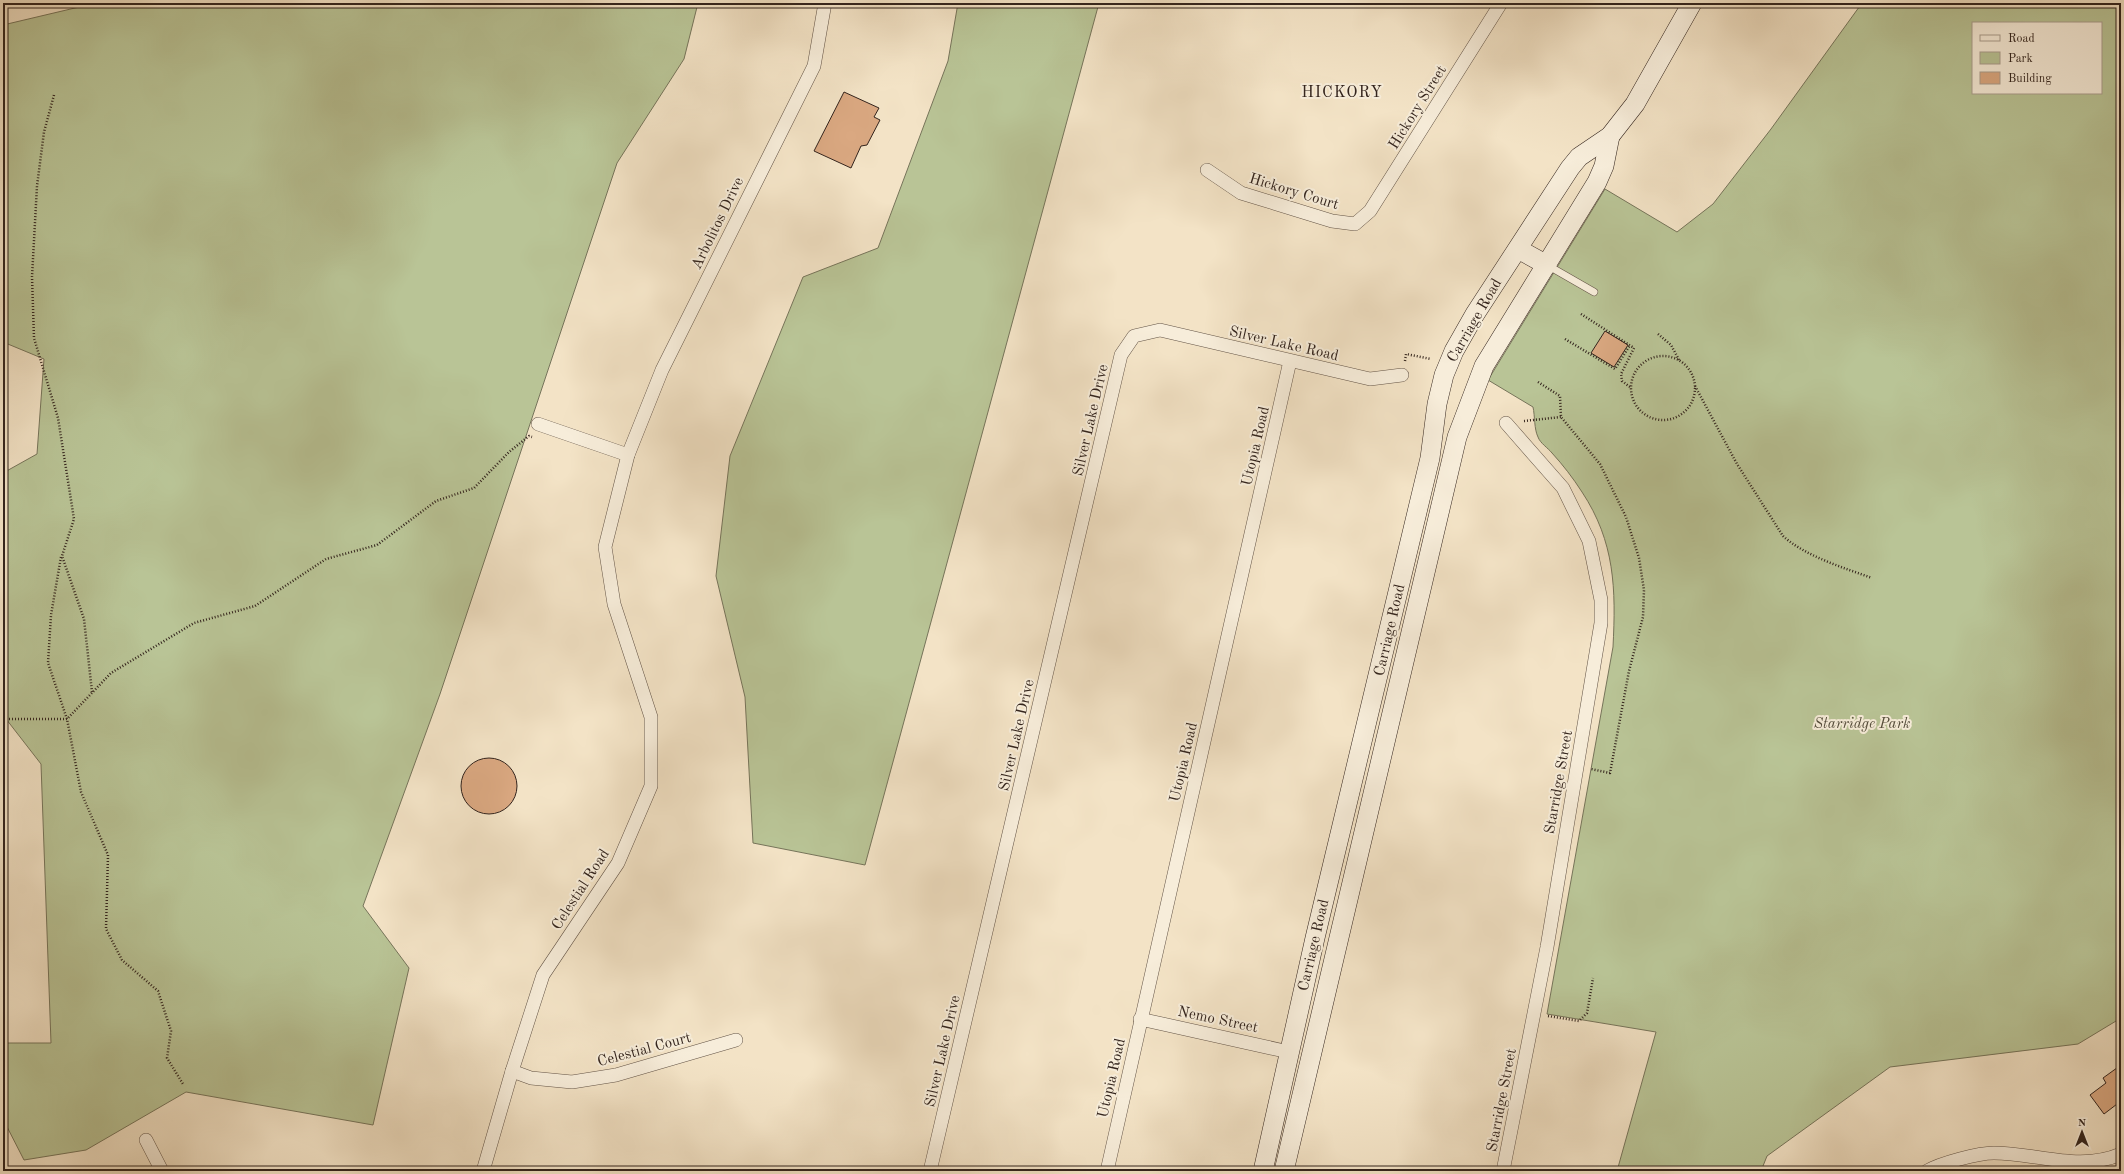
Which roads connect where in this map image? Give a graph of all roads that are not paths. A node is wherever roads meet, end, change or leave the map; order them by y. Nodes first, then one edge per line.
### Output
1 (825, 3) edge
2 (1692, 3) edge
3 (1496, 5) edge
4 (1610, 136) junction
5 (1207, 170) dead end
6 (1355, 224) joint
7 (1518, 249) junction
8 (1547, 265) junction
9 (1594, 292) dead end
10 (1160, 330) joint
11 (1290, 361) junction
12 (1402, 375) road end
13 (1506, 423) dead end
14 (542, 425) road end
15 (628, 455) junction
16 (1426, 475) junction
17 (1447, 479) junction
18 (1140, 1019) junction
19 (736, 1040) dead end
20 (1289, 1052) junction
21 (1311, 1057) junction
22 (512, 1071) junction
23 (146, 1140) dead end
24 (2121, 1154) edge
25 (162, 1171) edge
26 (483, 1171) edge
27 (930, 1171) edge
28 (1106, 1171) edge
29 (1263, 1171) edge
30 (1284, 1171) edge
31 (1503, 1171) edge
32 (1927, 1171) edge

1 - 15 street, Arbolitos Drive
2 - 4 street, Carriage Road
3 - 6 street, Hickory Street
4 - 7 street, Carriage Road
4 - 8 street, Carriage Road
5 - 6 street, Hickory Court
7 - 8 street
7 - 16 street, Carriage Road
8 - 9 lane
8 - 17 street, Carriage Road
10 - 11 street, Silver Lake Road
10 - 27 street, Silver Lake Drive
11 - 12 street, Silver Lake Road
11 - 18 street, Utopia Road
13 - 31 street, Starridge Street
14 - 15 street
15 - 22 street, Celestial Road
16 - 17 street
16 - 20 street, Carriage Road
17 - 21 street, Carriage Road
18 - 20 street, Nemo Street
18 - 28 street, Utopia Road
19 - 22 street, Celestial Court
20 - 21 street
20 - 29 street, Carriage Road
21 - 30 street, Carriage Road
22 - 26 street, Celestial Road
23 - 25 street
24 - 32 street

